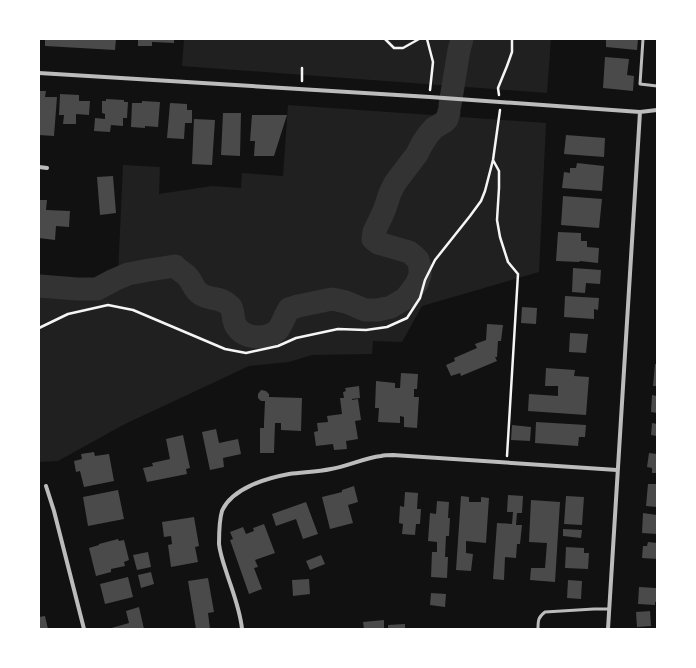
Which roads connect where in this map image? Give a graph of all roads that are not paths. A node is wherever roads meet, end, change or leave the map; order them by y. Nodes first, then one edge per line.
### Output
1 (644, 39) edge
2 (39, 73) edge
3 (657, 86) edge
4 (657, 110) edge
5 (640, 112) junction
6 (39, 168) edge
7 (47, 168) dead end
8 (617, 470) junction
9 (46, 486) dead end
10 (609, 609) junction
11 (84, 629) edge
12 (242, 629) edge
13 (538, 629) edge
14 (608, 629) edge

1 - 3 lane
2 - 5 street
4 - 5 street
5 - 8 street
6 - 7 street
8 - 10 street
8 - 12 street
9 - 11 street
10 - 13 lane
10 - 14 street

